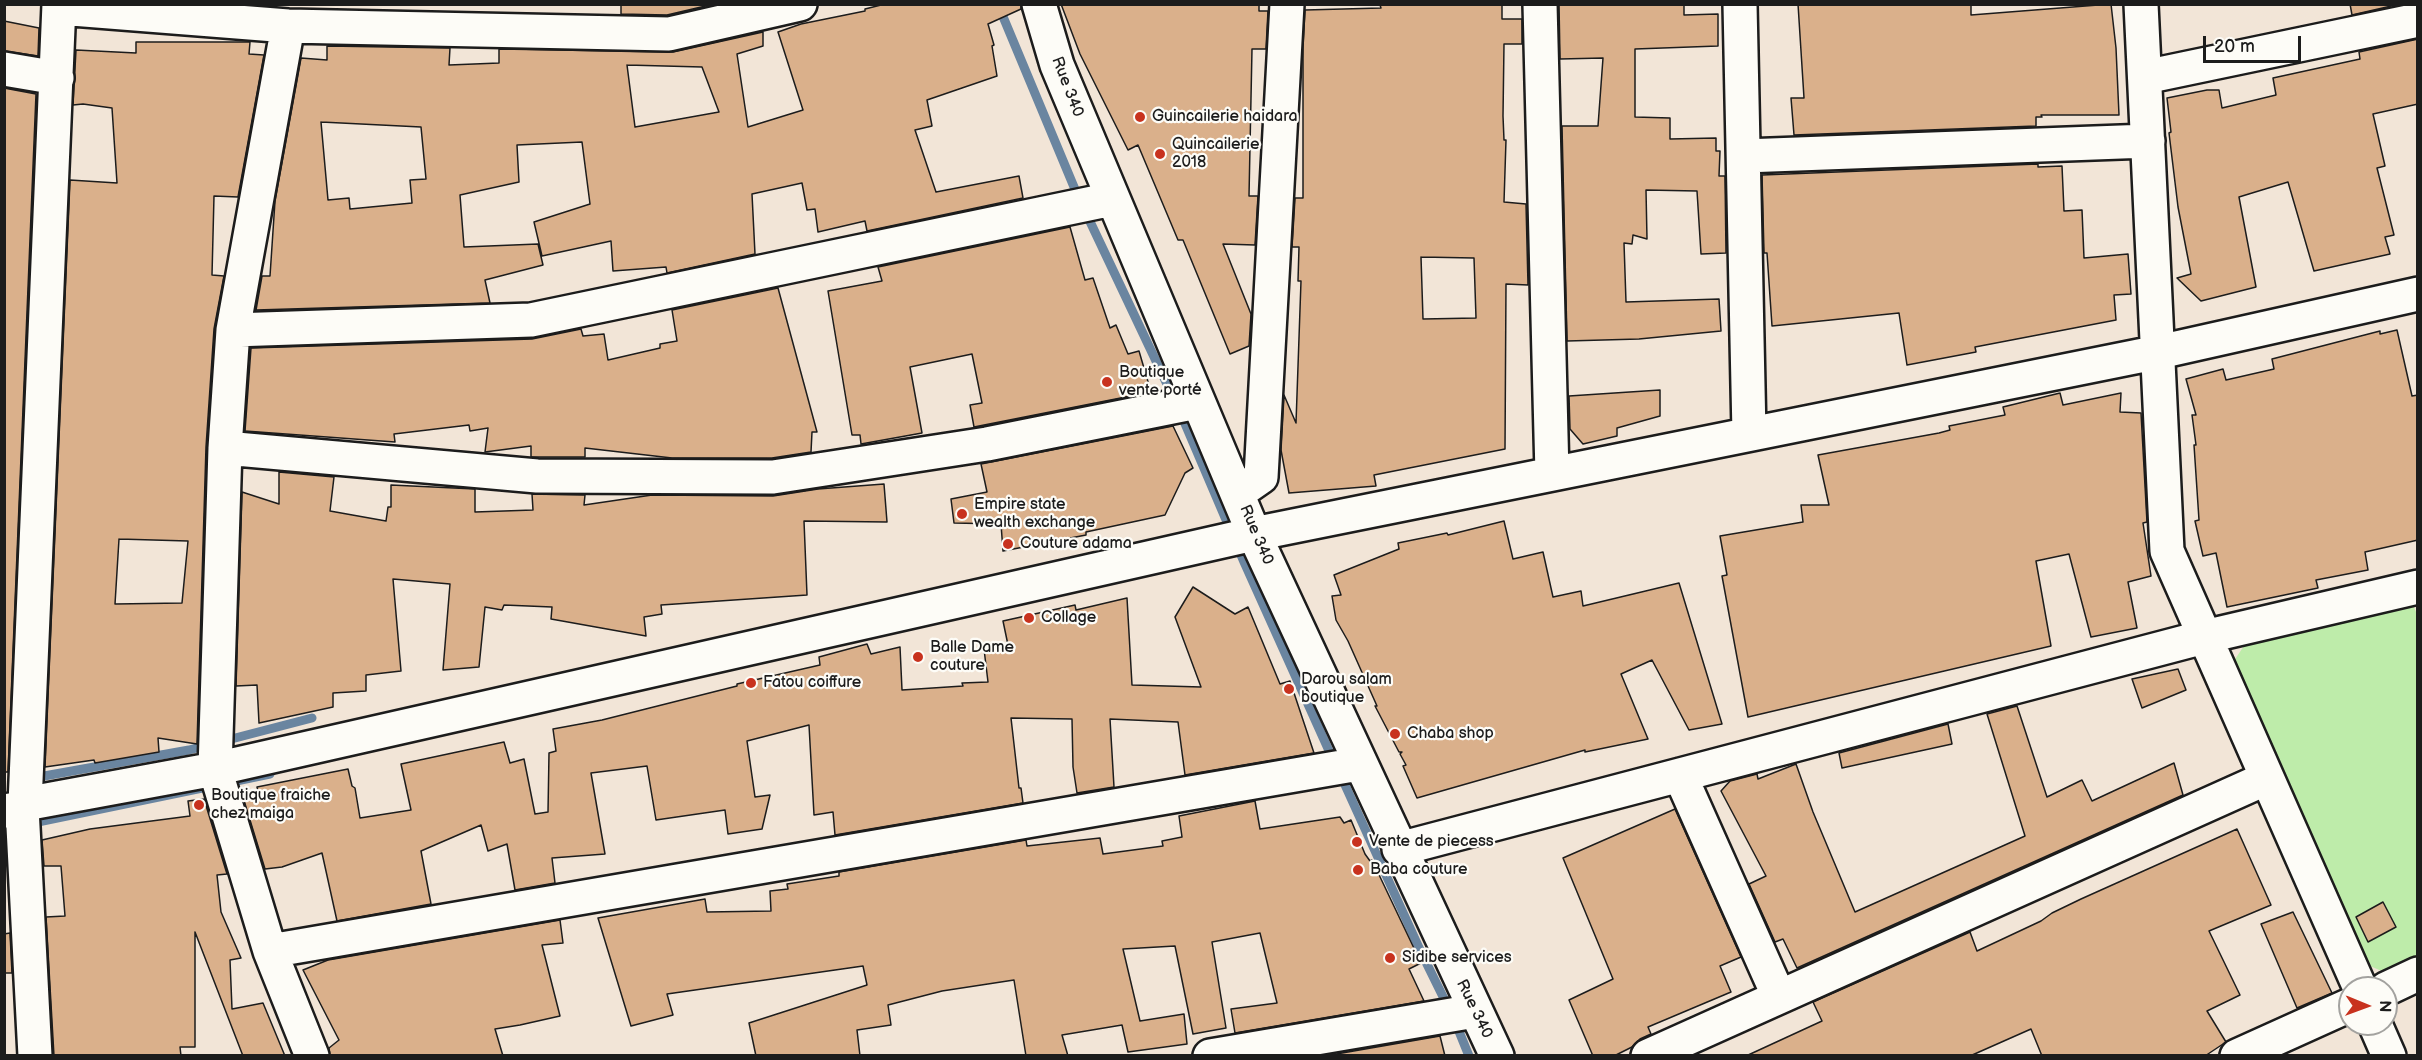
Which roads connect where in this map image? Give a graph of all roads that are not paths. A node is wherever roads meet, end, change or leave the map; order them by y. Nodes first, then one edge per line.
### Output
1 (800, 4) edge
2 (1039, 4) edge
3 (1287, 4) edge
4 (1540, 4) edge
5 (1740, 4) edge
6 (2141, 4) edge
7 (59, 6) edge
8 (2418, 20) edge
9 (288, 26) junction
10 (4, 69) edge
11 (2145, 77) junction
12 (57, 78) junction
13 (2148, 141) junction
14 (1744, 156) junction
15 (1112, 199) junction
16 (2418, 294) edge
17 (233, 330) junction
18 (2159, 352) junction
19 (1197, 402) junction
20 (1749, 434) junction
21 (225, 448) junction
22 (1552, 474) junction
23 (1238, 493) junction
24 (1254, 534) junction
25 (2418, 587) edge
26 (2204, 637) junction
27 (1359, 764) junction
28 (215, 769) junction
29 (1680, 775) junction
30 (2267, 778) junction
31 (17, 808) edge
32 (1399, 849) junction
33 (270, 951) junction
34 (2418, 974) edge
35 (2355, 976) edge
36 (2398, 983) edge
37 (1779, 997) junction
38 (2338, 1010) edge
39 (1475, 1011) junction
40 (2380, 1036) edge
41 (1279, 1050) edge
42 (35, 1056) edge
43 (312, 1056) edge
44 (1210, 1056) edge
45 (1497, 1056) edge
46 (1648, 1056) edge
47 (2236, 1056) edge
48 (2389, 1056) edge

1 - 9 street
2 - 15 street, Rue 340
3 - 23 street
4 - 22 street
5 - 14 street
6 - 11 street
7 - 9 street
7 - 12 street
8 - 11 street
9 - 17 street
10 - 12 street
11 - 13 street
12 - 31 street
13 - 14 street
13 - 18 street
14 - 20 street
15 - 17 street
15 - 19 street, Rue 340
16 - 18 street
17 - 21 street
18 - 20 street
18 - 26 street
19 - 21 street
19 - 23 street, Rue 340
20 - 22 street
21 - 28 street
22 - 24 street
23 - 24 street, Rue 340
24 - 27 street, Rue 340
24 - 28 street
25 - 26 street
26 - 29 street
26 - 30 street
27 - 32 street, Rue 340
27 - 33 street
28 - 31 street
28 - 33 street
29 - 32 street
29 - 37 street
30 - 35 street
30 - 37 street
31 - 42 street
32 - 39 street, Rue 340
33 - 43 street
34 - 36 street
37 - 46 street
38 - 47 street
39 - 41 street
39 - 45 street, Rue 340
40 - 48 street
41 - 44 street

